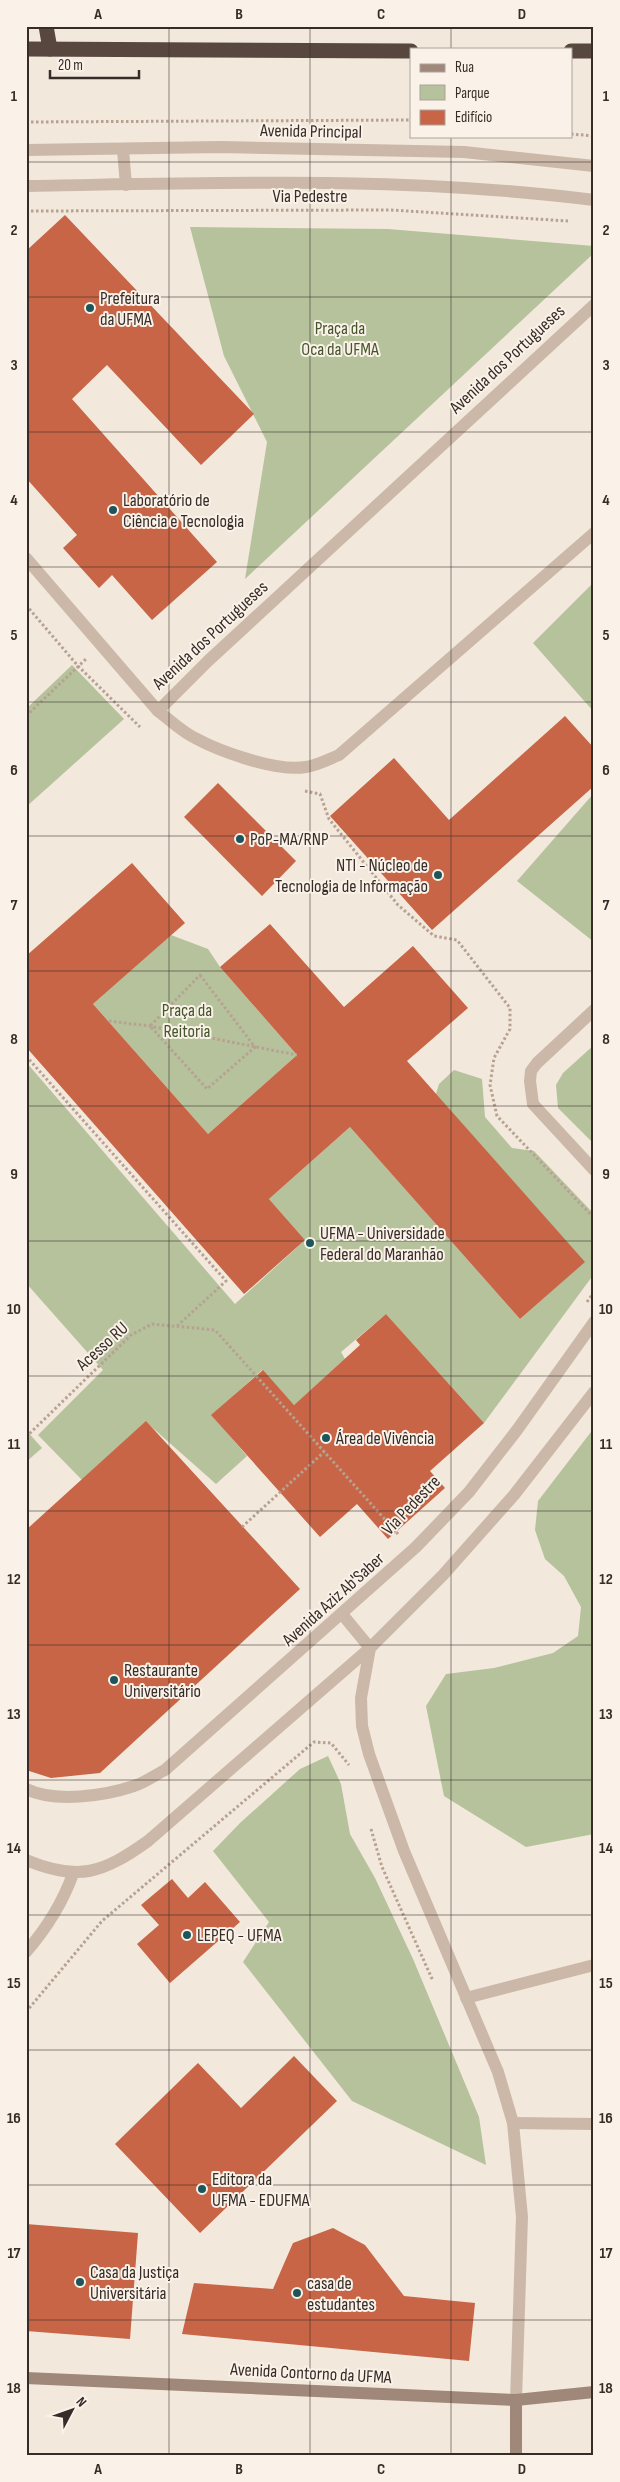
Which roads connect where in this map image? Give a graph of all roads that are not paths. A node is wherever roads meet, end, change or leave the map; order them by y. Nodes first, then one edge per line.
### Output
1 (46, 26) edge
2 (26, 49) edge
3 (50, 49) junction
4 (410, 51) edge
5 (572, 51) edge
6 (594, 51) edge
7 (26, 150) edge
8 (123, 150) junction
9 (594, 166) edge
10 (126, 185) junction
11 (26, 186) edge
12 (594, 200) edge
13 (594, 305) edge
14 (594, 533) edge
15 (26, 558) edge
16 (158, 711) junction
17 (594, 1010) edge
18 (594, 1170) edge
19 (594, 1322) edge
20 (594, 1392) edge
21 (342, 1614) junction
22 (370, 1648) junction
23 (26, 1789) edge
24 (26, 1860) edge
25 (73, 1874) junction
26 (26, 1952) edge
27 (594, 1965) edge
28 (466, 1998) junction
29 (513, 2123) junction
30 (594, 2124) edge
31 (26, 2378) edge
32 (594, 2392) edge
33 (516, 2400) junction
34 (516, 2456) edge

1 - 3 highway
2 - 3 highway
3 - 4 highway
5 - 6 highway
7 - 8 street, Avenida Principal
8 - 9 street, Avenida Principal
8 - 10 street
10 - 11 street
10 - 12 street
13 - 16 street, Avenida dos Portugueses
14 - 16 street, Avenida dos Portugueses
15 - 16 street
17 - 18 street
19 - 21 street, Avenida Aziz Ab'Saber
20 - 22 street
21 - 22 street
21 - 23 street, Avenida Aziz Ab'Saber
22 - 25 street
22 - 28 street
24 - 25 street
25 - 26 street
27 - 28 street
28 - 29 street
29 - 30 street
29 - 33 street
31 - 33 main road, Avenida Contorno da UFMA
32 - 33 main road, Avenida Contorno da UFMA
33 - 34 main road

